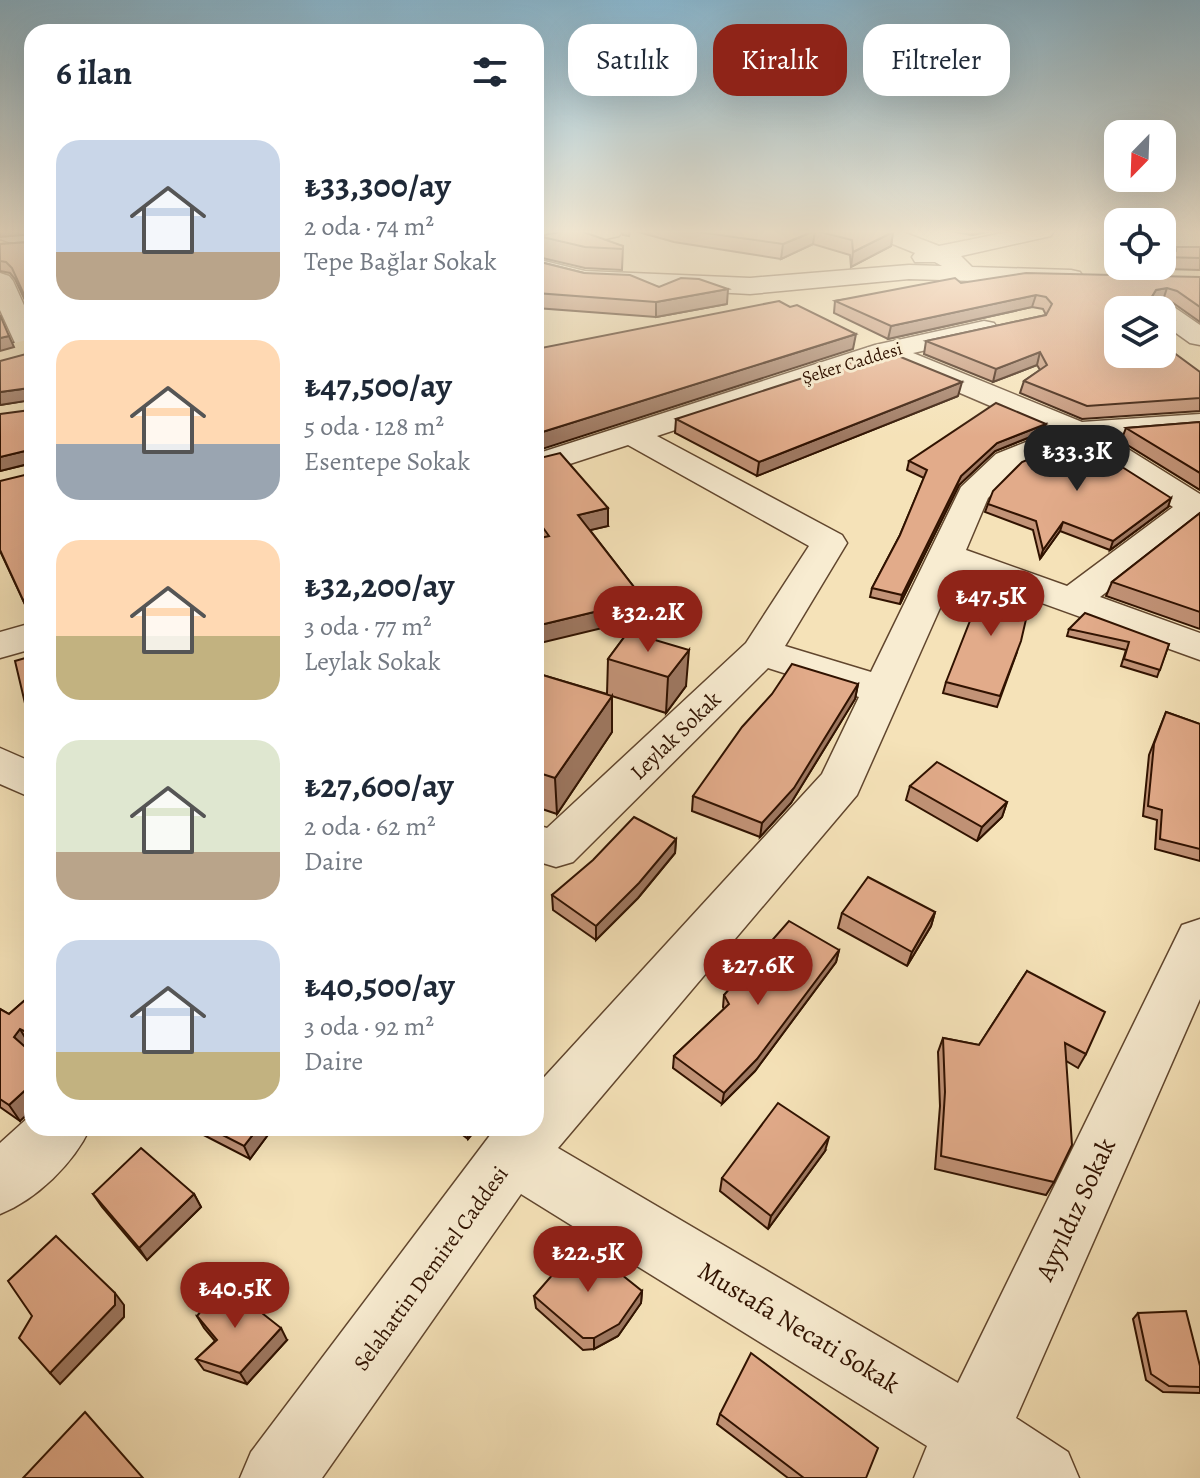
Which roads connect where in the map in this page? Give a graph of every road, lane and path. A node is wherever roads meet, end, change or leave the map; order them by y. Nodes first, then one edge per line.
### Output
1 (8, 300) edge
2 (774, 300) edge
3 (739, 313) edge
4 (1176, 320) edge
5 (1004, 324) edge
6 (843, 331) edge
7 (24, 335) edge
8 (1198, 335) edge
9 (24, 351) edge
10 (885, 351) junction
11 (24, 353) edge
12 (0, 354) edge
13 (0, 362) edge
14 (1200, 423) edge
15 (1078, 432) junction
16 (631, 434) junction
17 (544, 462) edge
18 (1198, 508) edge
19 (945, 555) junction
20 (1071, 601) junction
21 (24, 638) edge
22 (0, 646) edge
23 (1200, 647) edge
24 (761, 652) junction
25 (883, 690) junction
26 (0, 764) edge
27 (24, 778) edge
28 (544, 845) edge
29 (1200, 940) edge
30 (544, 1120) edge
31 (51, 1136) edge
32 (530, 1136) edge
33 (513, 1155) junction
34 (0, 1184) edge
35 (962, 1455) edge
36 (277, 1478) edge
37 (1042, 1478) edge

1 - 7 street
2 - 3 street
4 - 8 street
5 - 10 street, Şeker Caddesi
6 - 10 street
9 - 12 main road
10 - 15 street
10 - 16 street, Şeker Caddesi
11 - 13 main road
14 - 15 street
15 - 18 street
15 - 19 street, Selahattin Demirel Caddesi
16 - 17 street, Şeker Caddesi
16 - 24 street, Leylak Sokak
18 - 20 street
19 - 20 street
19 - 25 street, Selahattin Demirel Caddesi
20 - 23 street
21 - 22 street
24 - 25 street
24 - 28 street, Leylak Sokak
25 - 30 street, Selahattin Demirel Caddesi
26 - 27 street
29 - 35 street, Ayyıldız Sokak
31 - 34 street
32 - 33 street, Selahattin Demirel Caddesi
33 - 35 street, Mustafa Necati Sokak
33 - 36 street, Selahattin Demirel Caddesi
35 - 37 street, Mustafa Necati Sokak

